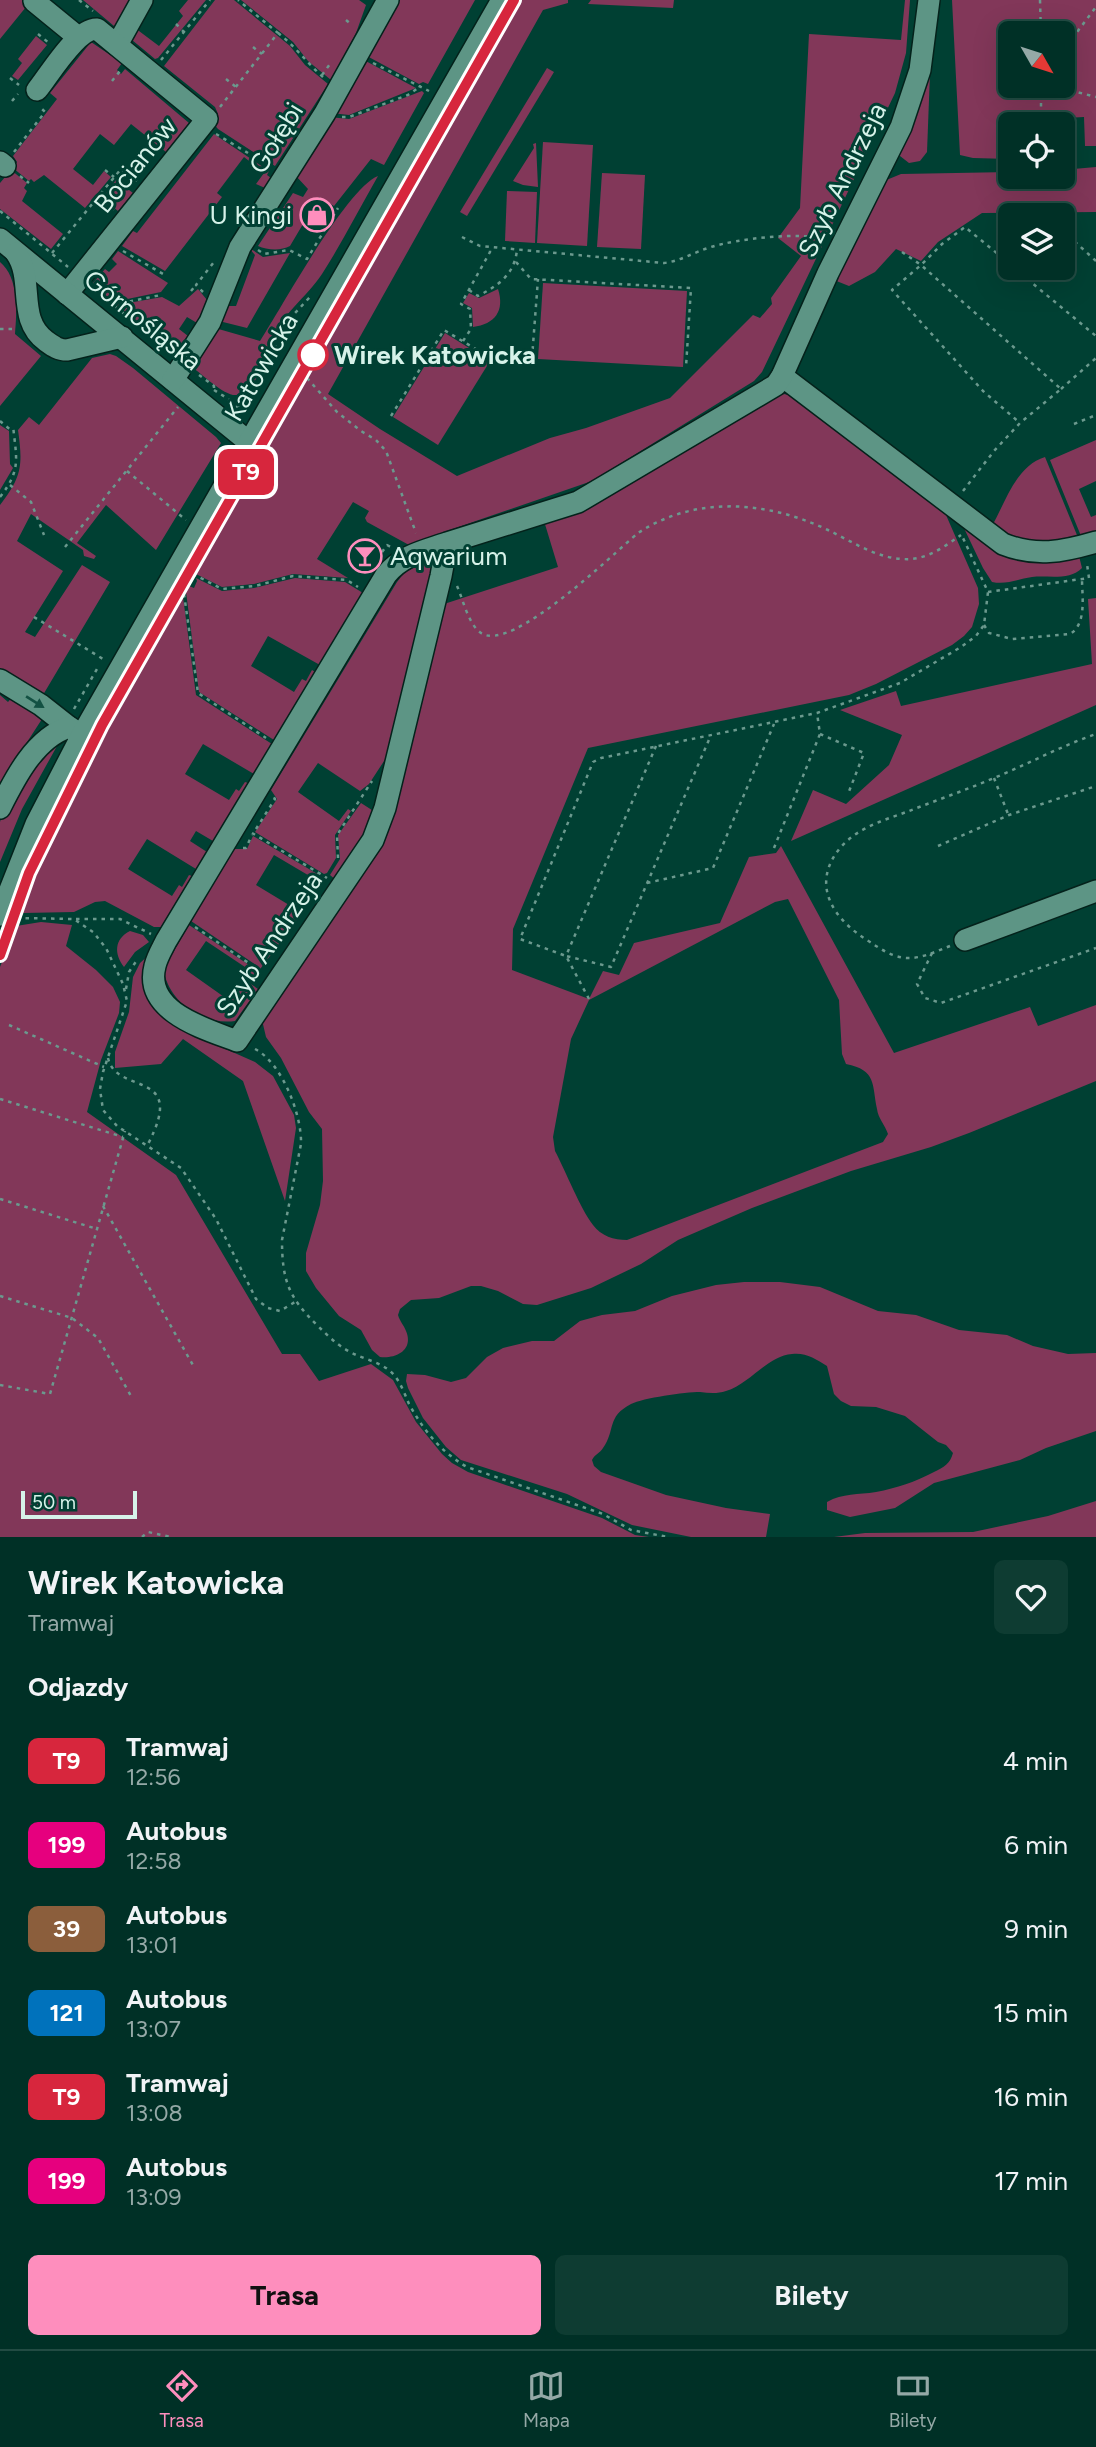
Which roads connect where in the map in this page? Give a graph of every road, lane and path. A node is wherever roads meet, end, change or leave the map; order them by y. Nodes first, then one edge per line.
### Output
1 (142, 0) edge
2 (210, 0) edge
3 (238, 0) edge
4 (388, 0) edge
5 (502, 0) edge
6 (929, 0) edge
7 (1040, 0) edge
8 (34, 1) edge
9 (1096, 7) edge
10 (1041, 21) edge
11 (176, 24) dead end
12 (184, 32) junction
13 (278, 33) junction
14 (38, 34) dead end
15 (1075, 35) edge
16 (78, 37) junction
17 (51, 45) dead end
18 (117, 45) junction
19 (253, 47) dead end
20 (262, 54) junction
21 (158, 64) dead end
22 (380, 66) dead end
23 (119, 72) dead end
24 (10, 78) dead end
25 (226, 79) dead end
26 (113, 81) dead end
27 (331, 85) dead end
28 (236, 87) junction
29 (25, 89) junction
30 (1075, 92) edge
31 (1096, 97) edge
32 (12, 101) dead end
33 (214, 111) dead end
34 (326, 113) junction
35 (216, 134) dead end
36 (22, 143) dead end
37 (248, 153) dead end
38 (6, 161) edge
39 (140, 164) dead end
40 (105, 170) dead end
41 (131, 176) junction
42 (114, 177) junction
43 (142, 185) dead end
44 (98, 197) junction
45 (338, 208) dead end
46 (0, 211) edge
47 (119, 214) dead end
48 (463, 237) dead end
49 (830, 242) dead end
50 (1075, 242) edge
51 (8, 246) edge
52 (490, 247) junction
53 (517, 249) junction
54 (902, 252) dead end
55 (51, 253) junction
56 (220, 253) dead end
57 (264, 254) dead end
58 (998, 254) edge
59 (129, 255) dead end
60 (1096, 261) edge
61 (516, 262) junction
62 (921, 265) junction
63 (76, 270) junction
64 (163, 274) dead end
65 (538, 279) junction
66 (1028, 280) edge
67 (196, 285) junction
68 (469, 290) junction
69 (191, 291) dead end
70 (205, 293) dead end
71 (67, 295) junction
72 (161, 295) dead end
73 (310, 297) dead end
74 (113, 304) junction
75 (0, 329) edge
76 (17, 330) dead end
77 (1096, 336) edge
78 (122, 337) junction
79 (463, 341) junction
80 (487, 356) junction
81 (177, 357) dead end
82 (1096, 358) edge
83 (494, 360) dead end
84 (294, 366) junction
85 (686, 367) dead end
86 (185, 374) junction
87 (782, 376) junction
88 (1061, 389) junction
89 (214, 390) junction
90 (257, 396) dead end
91 (180, 405) dead end
92 (391, 415) dead end
93 (1096, 415) edge
94 (0, 421) edge
95 (1020, 423) junction
96 (1074, 424) dead end
97 (13, 425) dead end
98 (13, 432) junction
99 (250, 443) junction
100 (127, 471) junction
101 (10, 485) junction
102 (0, 497) edge
103 (949, 505) junction
104 (190, 523) dead end
105 (44, 535) dead end
106 (961, 535) junction
107 (417, 536) dead end
108 (447, 543) junction
109 (1090, 544) edge
110 (65, 547) dead end
111 (396, 550) dead end
112 (381, 554) dead end
113 (193, 574) dead end
114 (441, 576) junction
115 (1088, 578) junction
116 (1094, 578) dead end
117 (1082, 579) junction
118 (362, 583) dead end
119 (988, 592) junction
120 (183, 593) dead end
121 (34, 617) dead end
122 (984, 625) junction
123 (103, 659) dead end
124 (0, 680) edge
125 (817, 713) junction
126 (775, 722) junction
127 (76, 731) junction
128 (820, 734) junction
129 (1096, 734) edge
130 (711, 735) junction
131 (275, 743) dead end
132 (656, 747) junction
133 (994, 778) junction
134 (1096, 786) edge
135 (848, 794) dead end
136 (0, 808) edge
137 (1009, 815) junction
138 (254, 834) dead end
139 (938, 846) dead end
140 (774, 848) dead end
141 (647, 883) junction
142 (341, 887) junction
143 (1096, 891) edge
144 (6, 916) edge
145 (74, 919) junction
146 (200, 930) dead end
147 (965, 940) joint
148 (166, 941) junction
149 (1096, 948) edge
150 (932, 953) junction
151 (566, 956) junction
152 (250, 970) dead end
153 (589, 999) dead end
154 (9, 1025) dead end
155 (237, 1041) junction
156 (108, 1058) junction
157 (104, 1068) junction
158 (0, 1099) edge
159 (125, 1130) junction
160 (122, 1137) junction
161 (147, 1145) junction
162 (0, 1199) edge
163 (103, 1206) junction
164 (97, 1229) junction
165 (0, 1296) edge
166 (295, 1302) junction
167 (72, 1318) junction
168 (194, 1367) dead end
169 (0, 1385) edge
170 (131, 1396) dead end
171 (142, 1537) edge
172 (171, 1537) edge
173 (668, 1537) edge

1 - 18 street
2 - 12 path
3 - 13 path
4 - 34 street, Gołębi
5 - 84 street, Katowicka
6 - 87 street, Szyb Andrzeja
7 - 10 path
8 - 16 street
9 - 15 path
11 - 12 path
12 - 21 path
13 - 20 path
13 - 27 path
14 - 17 path
16 - 18 street, Bocianów
16 - 29 street
18 - 63 street, Bocianów
19 - 20 path
20 - 28 path
22 - 34 path
23 - 26 path
24 - 29 path
25 - 28 path
28 - 33 path
29 - 32 path
30 - 31 path
34 - 86 street, Gołębi
35 - 37 path
36 - 38 path
39 - 41 path
40 - 42 path
41 - 42 path
41 - 43 path
42 - 44 path
44 - 47 path
44 - 55 path
45 - 57 path
46 - 55 path
48 - 52 path
49 - 53 path
50 - 60 path
51 - 71 street, Górnośląska
51 - 78 street
52 - 53 path
52 - 68 path
53 - 61 path
54 - 62 path
55 - 63 path
56 - 67 path
58 - 62 path
59 - 64 path
61 - 65 path
61 - 68 path
62 - 88 path
62 - 95 path
63 - 71 street, Bocianów
63 - 74 path
65 - 80 path
65 - 85 path
66 - 77 path
67 - 69 path
67 - 70 path
68 - 79 path
71 - 78 street, Górnośląska
72 - 74 path
73 - 89 path
74 - 81 path
75 - 76 path
78 - 86 street, Górnośląska
79 - 80 path
79 - 92 path
80 - 83 path
82 - 88 path
84 - 99 street, Katowicka
84 - 107 path
86 - 89 path
86 - 99 street, Górnośląska
87 - 103 street
87 - 108 street, Szyb Andrzeja
88 - 95 path
89 - 90 path
91 - 100 path
93 - 96 path
94 - 98 path
95 - 103 path
97 - 98 path
98 - 101 path
99 - 127 street, Katowicka
100 - 104 path
100 - 110 path
101 - 102 path
101 - 105 path
103 - 106 path
103 - 109 street
106 - 114 path
106 - 119 path
108 - 114 street, Szyb Andrzeja
108 - 148 street, Szyb Andrzeja
109 - 115 path
111 - 112 path
113 - 118 path
114 - 142 street, Szyb Andrzeja
115 - 116 path
115 - 117 path
117 - 119 path
117 - 122 path
119 - 122 path
120 - 131 path
121 - 123 path
122 - 125 path
124 -> 127 street
125 - 126 path
125 - 128 path
126 - 130 path
126 - 141 path
127 - 136 street
127 - 144 street, Katowicka
128 - 135 path
128 - 140 path
129 - 133 path
130 - 132 path
130 - 141 path
132 - 151 path
132 - 151 path
133 - 137 path
133 - 150 path
134 - 137 path
137 - 139 path
138 - 142 path
141 - 151 path
142 - 155 street, Szyb Andrzeja
143 - 147 street
144 - 145 path
145 - 148 path
145 - 156 path
146 - 152 path
147 - 150 path
148 - 155 street, Szyb Andrzeja
149 - 150 path
151 - 153 path
154 - 157 path
155 - 166 path
156 - 157 path
156 - 161 path
157 - 159 path
158 - 160 path
159 - 160 path
159 - 161 path
160 - 163 path
161 - 166 path
162 - 164 path
163 - 164 path
163 - 168 path
164 - 167 path
165 - 167 path
166 - 173 path
167 - 169 path
167 - 170 path
171 - 172 path

